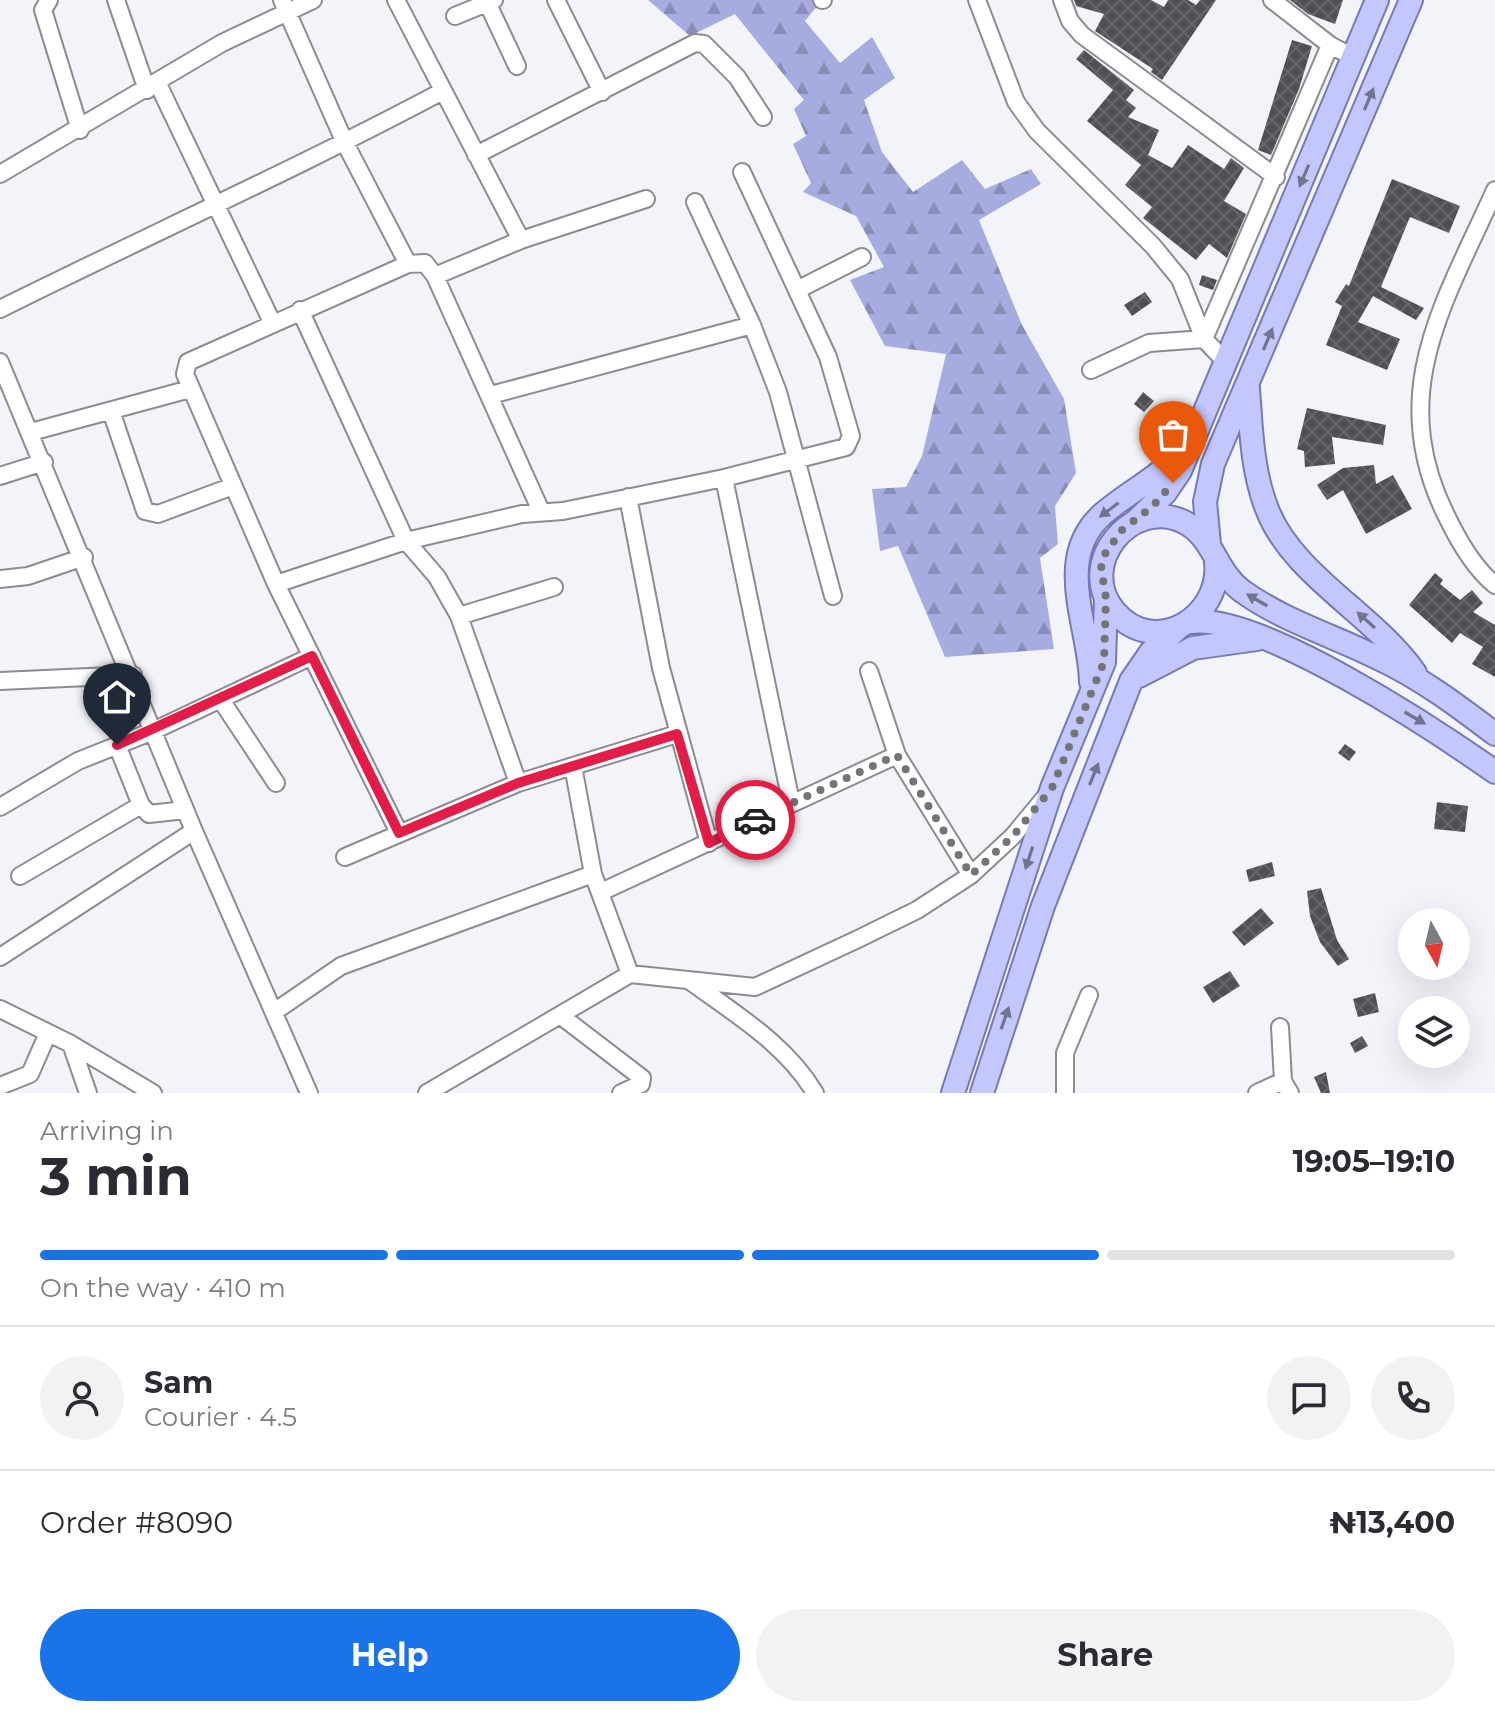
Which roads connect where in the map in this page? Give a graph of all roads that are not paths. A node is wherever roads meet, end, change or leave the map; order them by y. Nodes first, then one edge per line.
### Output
1 (49, 0) edge
2 (116, 0) edge
3 (313, 0) edge
4 (396, 0) edge
5 (556, 0) edge
6 (977, 0) edge
7 (1062, 0) edge
8 (1272, 0) edge
9 (1377, 0) edge
10 (1411, 0) edge
11 (489, 1) edge
12 (284, 5) edge
13 (455, 16) dead end
14 (1330, 45) junction
15 (1353, 57) junction
16 (517, 66) dead end
17 (153, 87) junction
18 (441, 92) junction
19 (602, 92) junction
20 (763, 117) dead end
21 (80, 130) junction
22 (345, 143) junction
23 (476, 155) junction
24 (742, 172) dead end
25 (0, 174) edge
26 (1276, 177) junction
27 (1495, 190) edge
28 (646, 199) dead end
29 (215, 202) junction
30 (695, 202) dead end
31 (521, 240) junction
32 (862, 257) dead end
33 (408, 264) junction
34 (435, 276) junction
35 (797, 290) junction
36 (0, 309) edge
37 (300, 310) junction
38 (272, 322) junction
39 (752, 325) junction
40 (1204, 339) junction
41 (1225, 361) junction
42 (1091, 370) dead end
43 (2, 372) edge
44 (1248, 386) junction
45 (190, 389) junction
46 (491, 395) junction
47 (111, 411) junction
48 (31, 432) junction
49 (1192, 444) junction
50 (798, 460) junction
51 (44, 462) junction
52 (0, 476) edge
53 (724, 478) junction
54 (233, 486) junction
55 (628, 497) junction
56 (541, 511) junction
57 (1135, 522) junction
58 (406, 541) junction
59 (1212, 553) junction
60 (84, 557) junction
61 (0, 579) edge
62 (276, 584) junction
63 (1495, 585) edge
64 (554, 587) dead end
65 (833, 596) dead end
66 (1106, 598) junction
67 (459, 616) junction
68 (1184, 626) junction
69 (1261, 639) junction
70 (312, 656) junction
71 (869, 671) dead end
72 (133, 675) junction
73 (1417, 678) junction
74 (0, 681) edge
75 (1131, 681) junction
76 (1091, 689) junction
77 (221, 700) junction
78 (153, 731) junction
79 (677, 734) junction
80 (1495, 734) edge
81 (117, 745) junction
82 (897, 755) junction
83 (573, 766) junction
84 (1495, 772) edge
85 (276, 783) dead end
86 (518, 783) junction
87 (1052, 788) junction
88 (791, 802) junction
89 (141, 805) junction
90 (0, 807) edge
91 (185, 810) junction
92 (194, 831) junction
93 (399, 833) junction
94 (709, 843) junction
95 (345, 857) dead end
96 (593, 874) junction
97 (971, 875) junction
98 (20, 876) dead end
99 (601, 892) junction
100 (0, 957) edge
101 (630, 974) junction
102 (689, 980) junction
103 (1089, 995) dead end
104 (0, 1009) edge
105 (274, 1012) junction
106 (561, 1016) junction
107 (1280, 1027) dead end
108 (48, 1033) junction
109 (71, 1044) junction
110 (0, 1086) edge
111 (1287, 1087) edge
112 (88, 1093) edge
113 (153, 1093) edge
114 (309, 1093) edge
115 (427, 1093) edge
116 (621, 1093) edge
117 (815, 1093) edge
118 (953, 1093) edge
119 (982, 1093) edge
120 (1065, 1093) edge
121 (1257, 1093) edge

1 - 21 street
2 - 17 street
3 - 12 street
4 - 18 street
5 - 19 street
6 - 40 street
7 - 26 street
8 - 14 street
9 - 15 main road
44 -> 10 main road
11 - 13 street
11 - 16 street
12 - 17 street
12 - 22 street
14 - 15 street
14 - 26 street
15 -> 41 main road
17 - 21 street
17 - 29 street
18 - 22 street
18 - 23 street
19 - 20 street
19 - 23 street
21 - 25 street
22 - 29 street
22 - 33 street
23 - 31 street
24 - 35 street
26 - 40 street
27 - 63 street
28 - 31 street
29 - 36 street
29 - 38 street
30 - 39 street
31 - 34 street
32 - 35 street
33 - 34 street
33 - 37 street
34 - 46 street
35 - 50 street
37 - 38 street
37 - 58 street
38 - 45 street
39 - 46 street
39 - 50 street
40 - 41 street
40 - 42 street
41 - 49 main road
43 - 48 street
44 - 59 main road
73 -> 44 main road
45 - 47 street
45 - 54 street
46 - 56 street
47 - 48 street
47 - 54 street
48 - 51 street
49 - 57 main road
49 -> 76 main road
50 - 53 street
50 - 65 street
51 - 52 street
51 - 60 street
53 - 55 street
53 - 88 street
54 - 62 street
55 - 56 street
55 - 79 street
56 - 58 street
57 - 59 main road
57 - 66 main road
58 - 62 street
58 - 67 street
59 - 68 main road
73 -> 59 main road
60 - 61 street
60 - 72 street
62 - 70 street
64 - 67 street
66 - 68 main road
66 - 76 main road
67 - 86 street
68 - 69 main road
68 - 75 main road
69 - 75 main road
69 -> 84 main road
70 - 77 street
70 - 93 street
71 - 82 street
72 - 74 street
72 - 78 street
73 - 80 main road
119 -> 75 main road
76 - 87 main road
77 - 78 street
77 - 85 street
78 - 81 street
78 - 91 street
79 - 83 street
79 - 94 street
81 - 89 street
81 - 90 street
82 - 88 street
82 - 97 street
83 - 86 street
83 - 96 street
86 - 93 street
87 - 97 street
87 -> 118 main road
88 - 94 street
89 - 91 street
89 - 98 street
91 - 92 street
92 - 100 street
92 - 105 street
93 - 95 street
94 - 99 street
96 - 99 street
96 - 105 street
97 - 102 street
99 - 101 street
101 - 102 street
101 - 106 street
102 - 117 street
103 - 120 street
104 - 108 street
105 - 114 street
106 - 115 street
106 - 116 street
107 - 111 street
108 - 109 street
108 - 110 street
109 - 112 street
109 - 113 street
111 - 121 street

